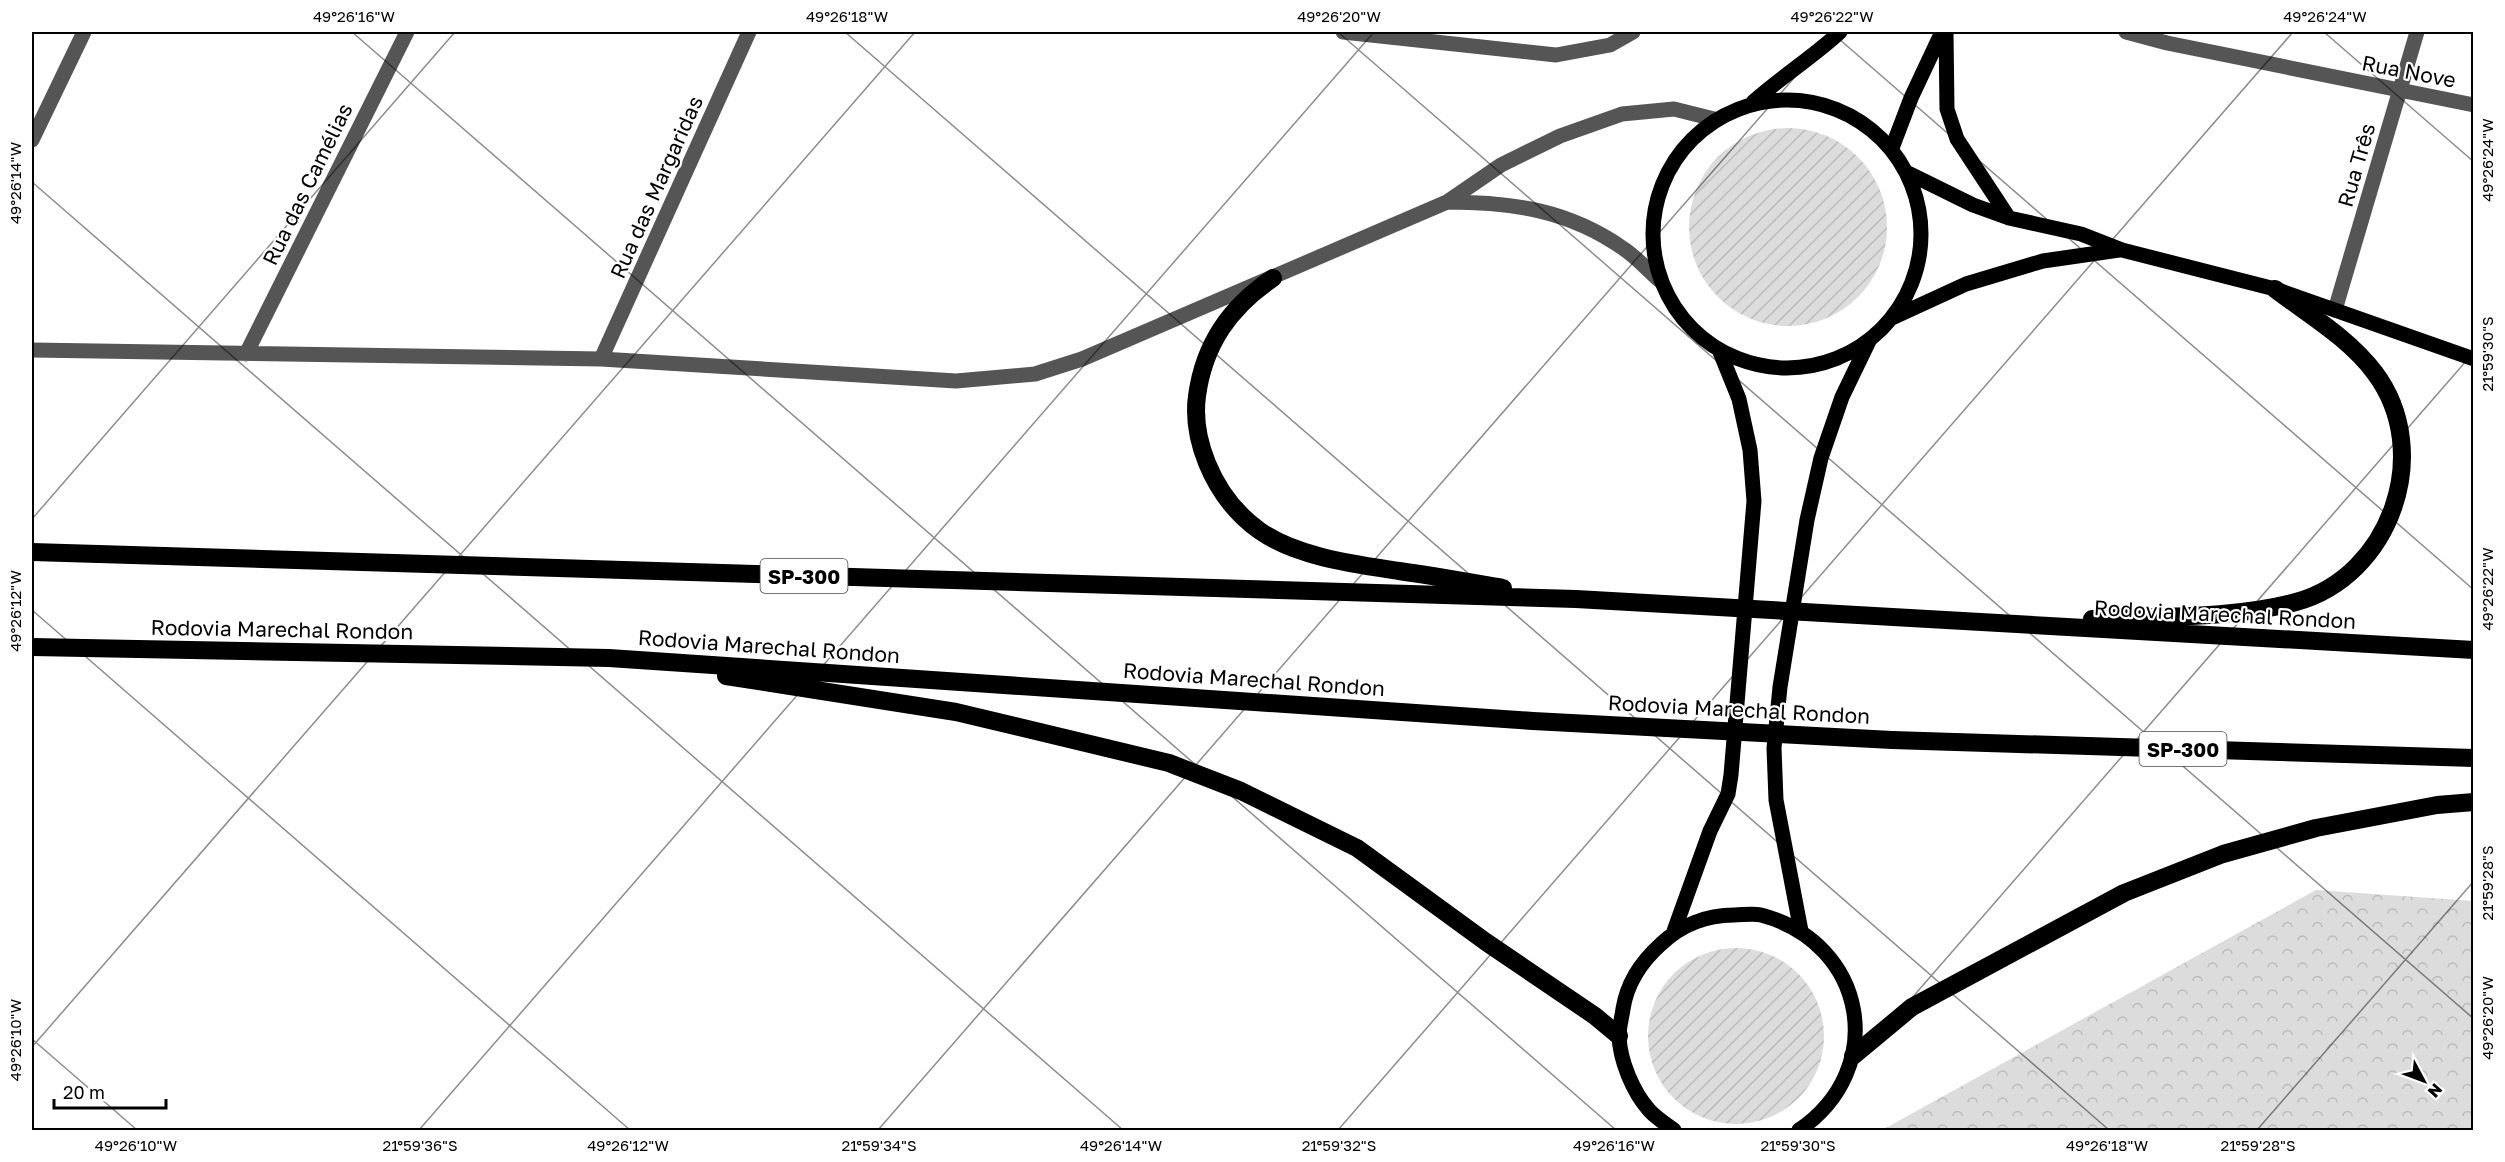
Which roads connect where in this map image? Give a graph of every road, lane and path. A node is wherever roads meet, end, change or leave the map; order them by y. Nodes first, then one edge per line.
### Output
1 (84, 32) edge
2 (406, 32) edge
3 (749, 32) edge
4 (1343, 32) edge
5 (1633, 32) edge
6 (1840, 32) edge
7 (1943, 32) edge
8 (2126, 32) edge
9 (2417, 32) edge
10 (2400, 91) junction
11 (1753, 102) junction
12 (2474, 105) edge
13 (1714, 119) junction
14 (32, 140) edge
15 (1893, 148) junction
16 (1908, 173) junction
17 (1447, 202) junction
18 (2009, 218) junction
19 (2122, 249) junction
20 (1273, 278) junction
21 (1659, 280) junction
22 (2275, 289) junction
23 (2336, 310) junction
24 (1892, 318) junction
25 (1870, 339) junction
26 (32, 350) edge
27 (1720, 352) junction
28 (246, 354) junction
29 (2474, 358) edge
30 (601, 359) junction
31 (32, 552) edge
32 (1576, 599) junction
33 (1997, 624) junction
34 (32, 647) edge
35 (2474, 650) edge
36 (609, 658) junction
37 (2474, 758) edge
38 (2474, 802) edge
39 (1674, 931) junction
40 (1801, 931) junction
41 (1619, 1036) junction
42 (1853, 1056) junction
43 (1674, 1131) edge
44 (1799, 1131) edge

1 - 14 street
2 - 28 street, Rua das Camélias
3 - 30 street, Rua das Margaridas
4 - 5 street
6 - 11 main road
7 - 15 main road
7 - 18 main road
8 - 10 street, Rua Nove
9 - 10 street, Rua Três
10 - 12 street, Rua Nove
10 - 23 street, Rua Três
11 - 13 main road
11 - 15 main road
13 - 17 street
13 - 21 main road
15 - 16 main road
16 - 18 main road
16 - 24 main road
17 - 20 street
17 - 21 street
18 - 19 main road
19 - 22 main road
19 - 24 main road
20 - 30 street
20 - 32 highway
21 - 27 main road
22 - 23 main road
22 - 33 highway
23 - 29 main road
24 - 25 main road
25 - 27 main road
25 - 40 main road
26 - 28 street
27 - 39 main road
28 - 30 street
31 - 32 highway, Rodovia Marechal Rondon / SP-300
32 - 33 highway, Rodovia Marechal Rondon / SP-300
33 - 35 highway, Rodovia Marechal Rondon / SP-300
34 - 36 highway, Rodovia Marechal Rondon / SP-300
36 - 37 highway, Rodovia Marechal Rondon / SP-300
36 - 41 highway
38 - 42 highway
39 - 40 main road
39 - 41 main road
40 - 42 main road
41 - 43 main road
42 - 44 main road

